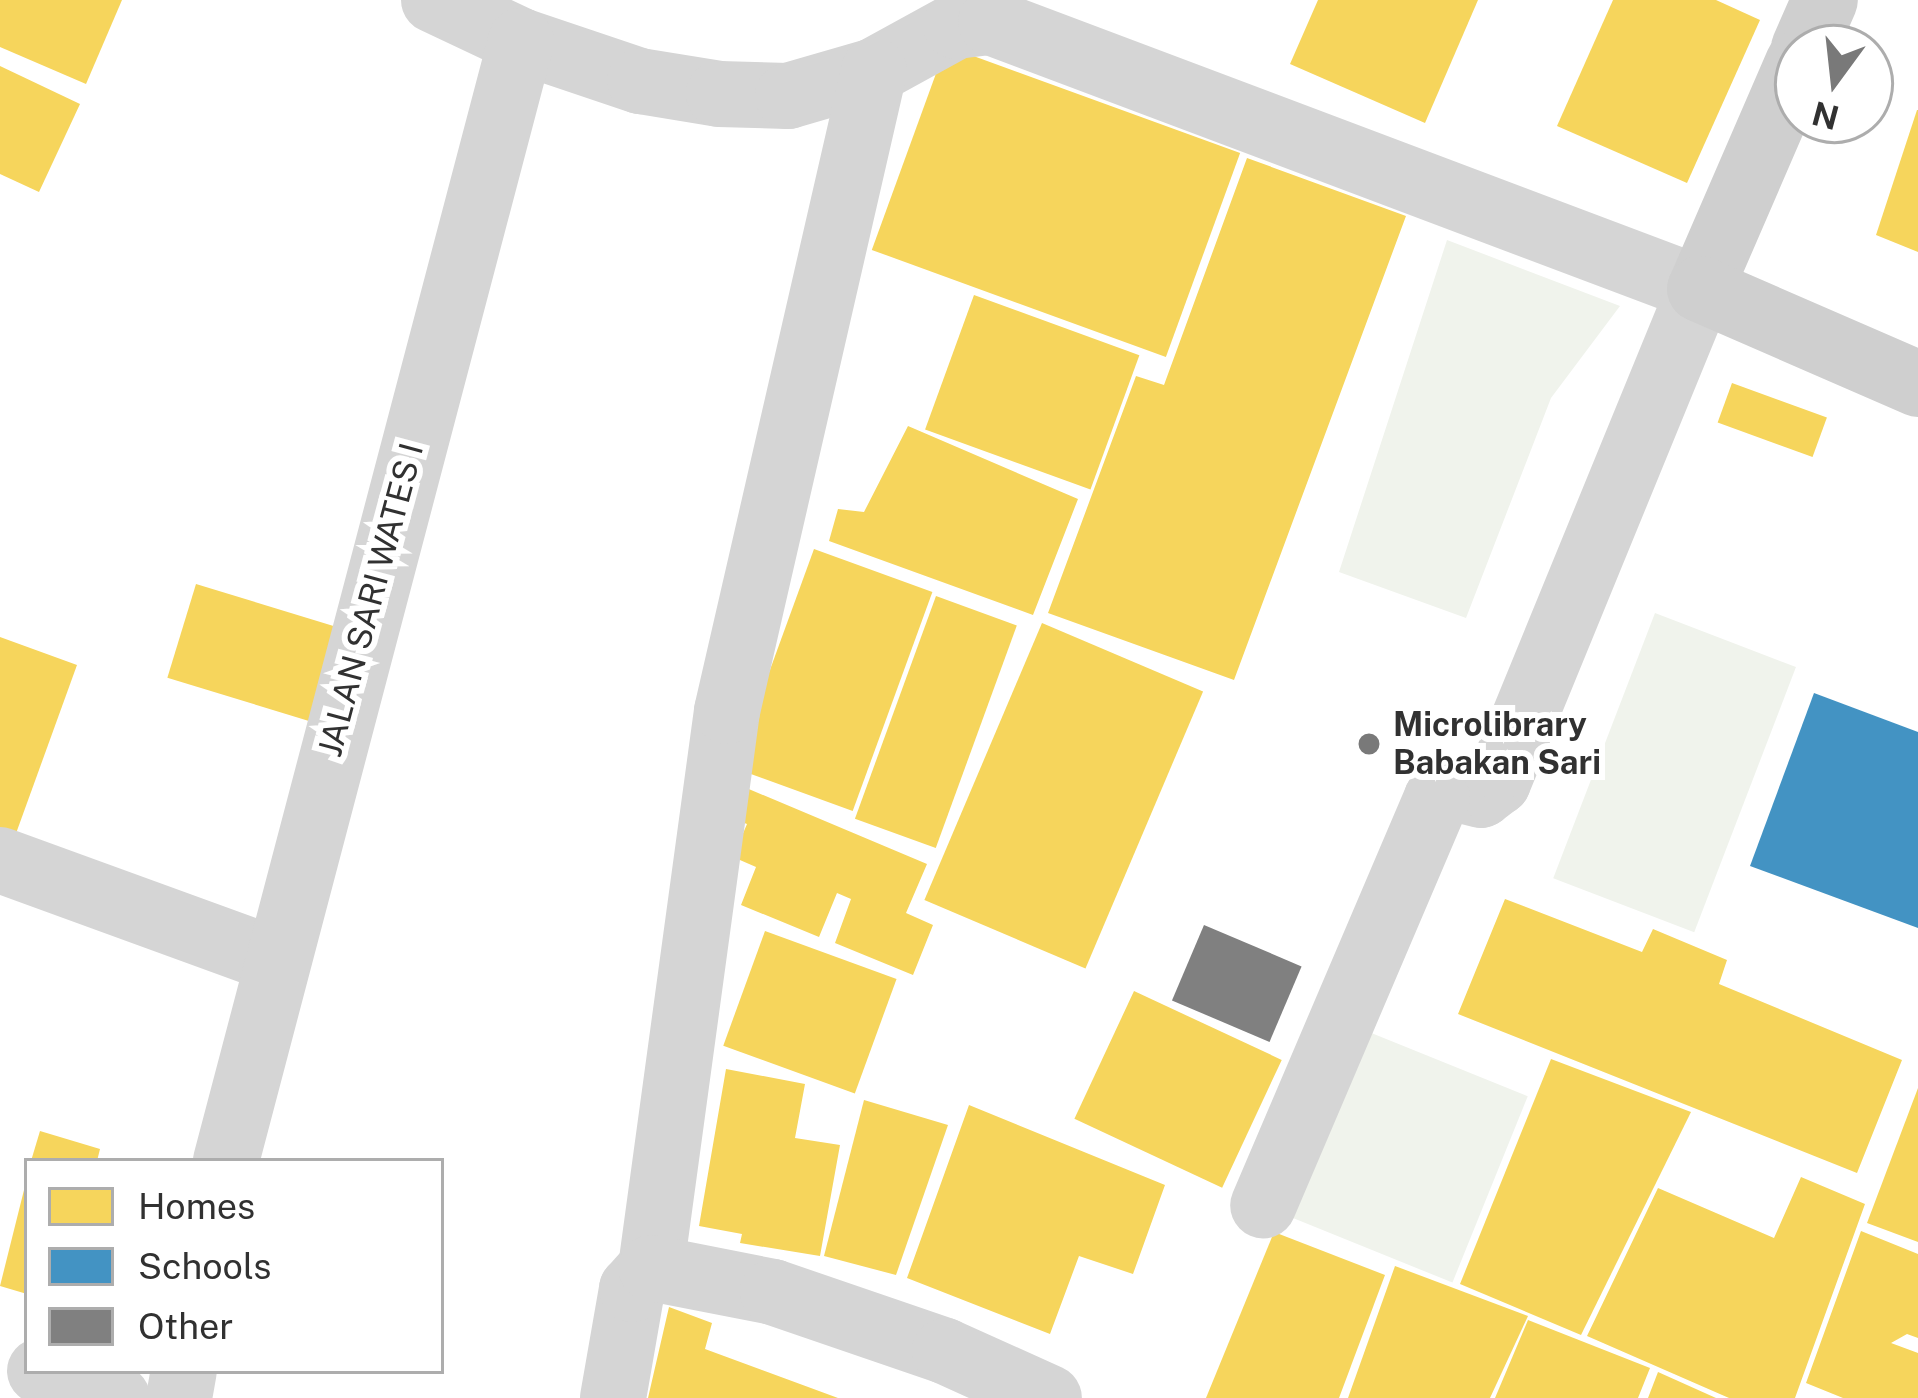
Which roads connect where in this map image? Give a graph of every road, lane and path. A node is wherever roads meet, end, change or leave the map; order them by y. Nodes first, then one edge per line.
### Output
1 (434, 0) edge
2 (955, 13) edge
3 (521, 41) junction
4 (874, 70) junction
5 (1774, 111) edge
6 (1700, 289) junction
7 (1918, 384) edge
8 (0, 860) edge
9 (275, 960) junction
10 (227, 1158) edge
11 (1263, 1205) dead end
12 (651, 1268) junction
13 (49, 1374) edge
14 (117, 1398) edge
15 (614, 1398) edge
16 (1049, 1398) edge

1 - 3 street
2 - 4 street
2 - 6 street
3 - 4 street
3 - 9 street, JALAN SARI WATES I
4 - 12 street
5 - 6 street
6 - 7 street
6 - 11 street
8 - 9 street
9 - 10 street, JALAN SARI WATES I
12 - 15 street
12 - 16 street
13 - 14 street

